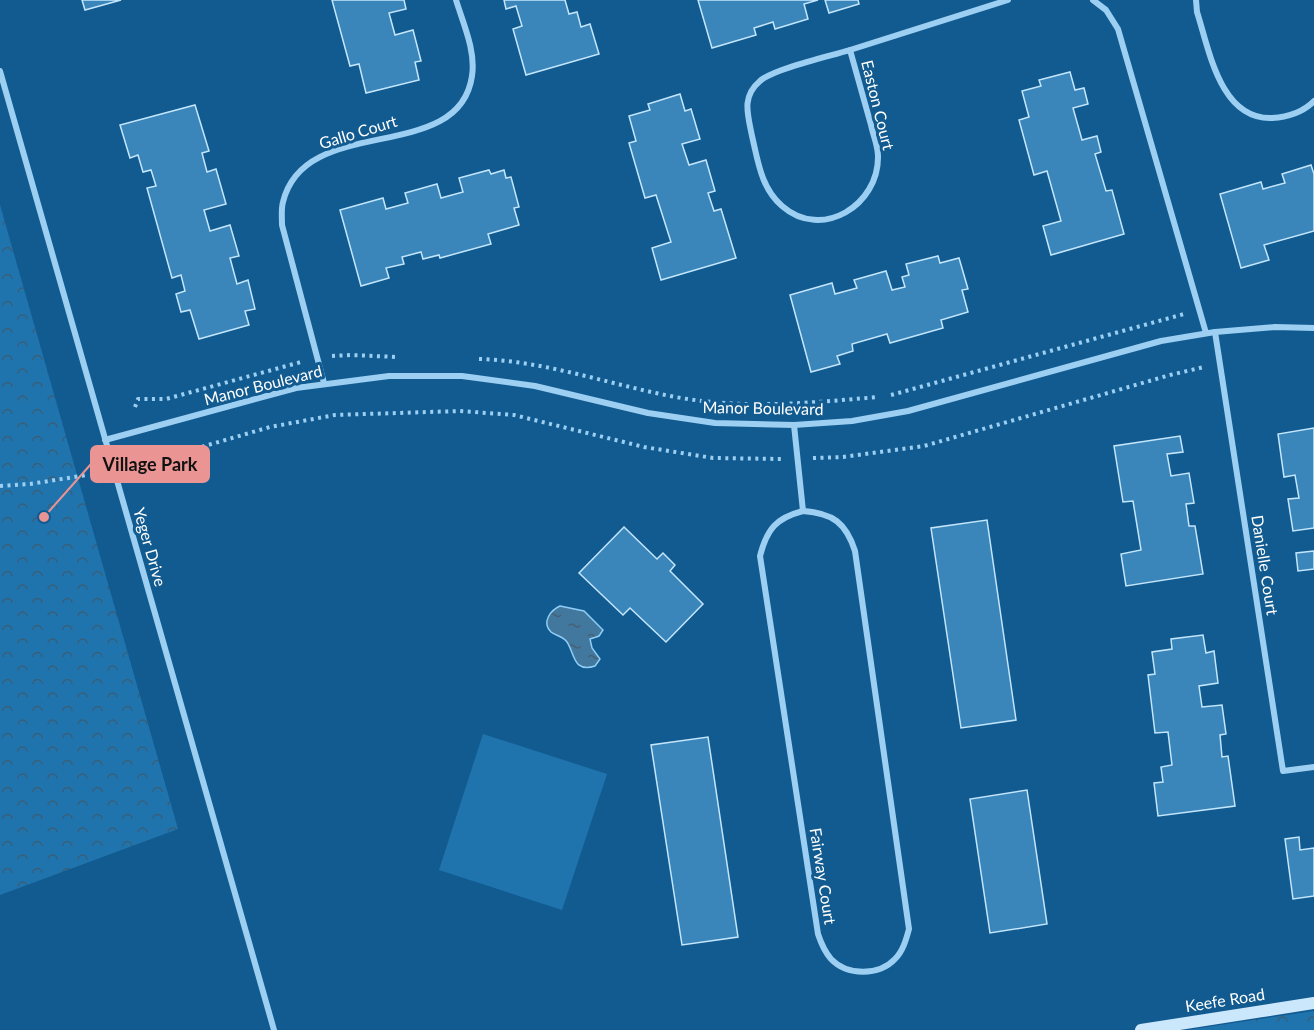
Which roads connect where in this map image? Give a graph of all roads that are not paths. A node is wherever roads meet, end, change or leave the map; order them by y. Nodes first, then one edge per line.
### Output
1 (456, 0) edge
2 (1008, 0) edge
3 (1093, 0) edge
4 (1196, 0) edge
5 (850, 50) junction
6 (0, 71) edge
7 (1314, 101) edge
8 (1314, 328) edge
9 (1215, 332) junction
10 (1206, 333) junction
11 (324, 383) junction
12 (794, 425) junction
13 (105, 440) junction
14 (803, 511) junction
15 (1314, 767) edge
16 (1314, 1003) edge
17 (274, 1030) edge
18 (1141, 1030) edge

1 - 11 street, Gallo Court
2 - 5 street, Easton Court
3 - 10 street
4 - 7 street
5 - 5 street, Easton Court
6 - 13 street, Yeger Drive
8 - 9 street, Manor Boulevard
9 - 10 street, Manor Boulevard
9 - 15 street, Danielle Court
10 - 12 street, Manor Boulevard
11 - 12 street, Manor Boulevard
11 - 13 street, Manor Boulevard
12 - 14 street
13 - 17 street, Yeger Drive
14 - 14 street, Fairway Court
16 - 18 street, Keefe Road

